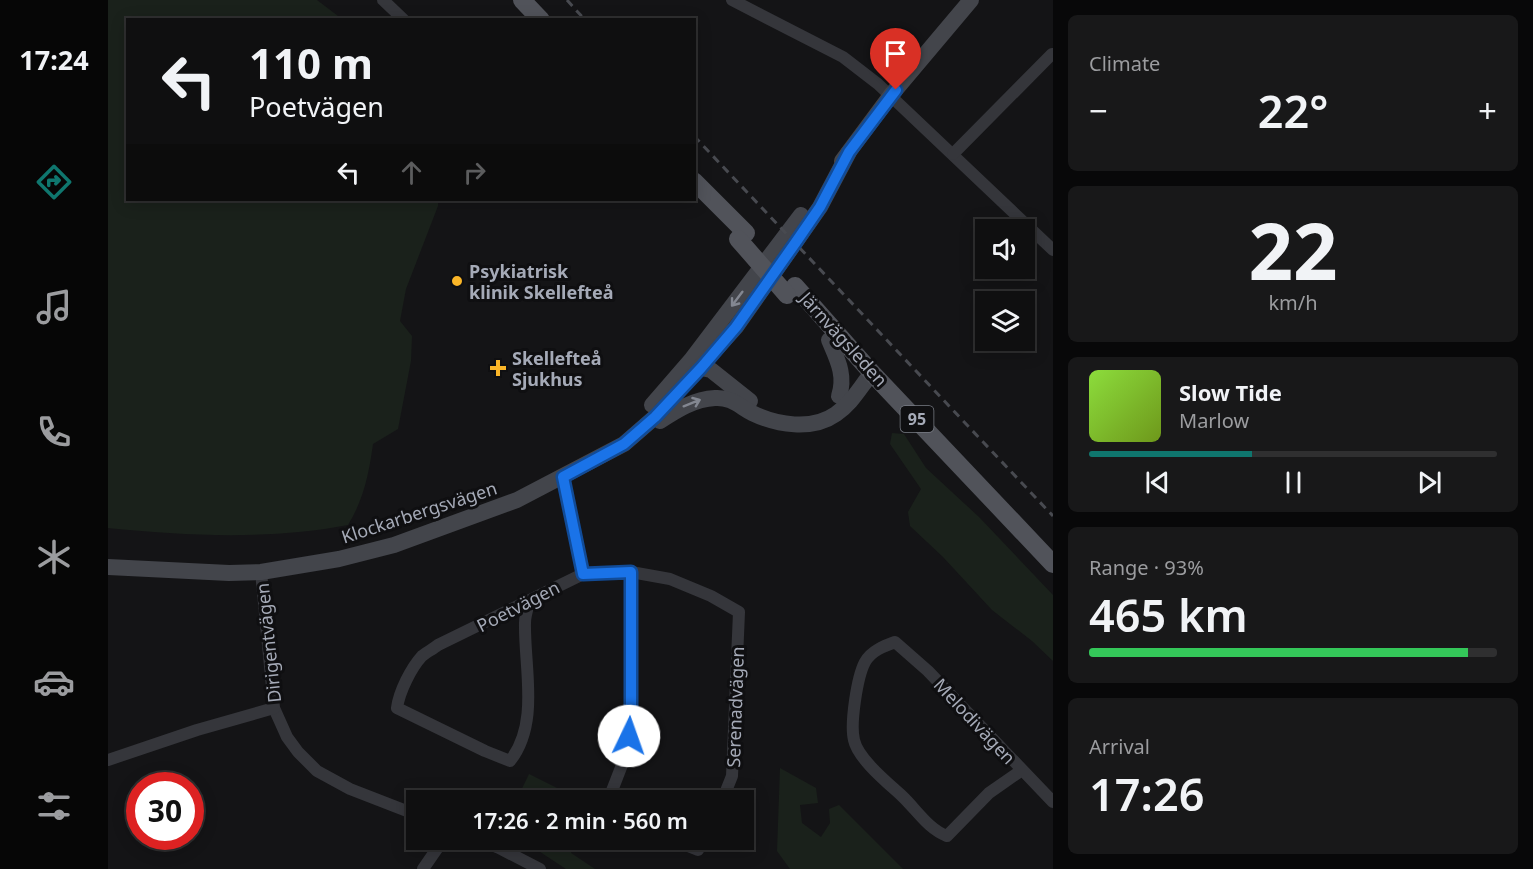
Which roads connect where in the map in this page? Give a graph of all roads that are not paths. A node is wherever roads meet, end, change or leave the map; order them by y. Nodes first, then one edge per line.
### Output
1 (383, 0) edge
2 (522, 0) edge
3 (732, 0) edge
4 (971, 0) edge
5 (402, 18) edge
6 (539, 18) edge
7 (1053, 55) edge
8 (891, 95) junction
9 (953, 154) junction
10 (696, 185) edge
11 (1053, 250) edge
12 (791, 290) junction
13 (829, 340) junction
14 (696, 364) junction
15 (869, 376) junction
16 (839, 396) junction
17 (734, 401) junction
18 (624, 444) junction
19 (590, 462) junction
20 (563, 477) junction
21 (1047, 558) edge
22 (108, 567) edge
23 (261, 572) junction
24 (631, 572) junction
25 (583, 574) junction
26 (530, 600) junction
27 (739, 612) joint
28 (274, 708) junction
29 (108, 760) edge
30 (1022, 770) junction
31 (612, 790) edge
32 (726, 790) edge
33 (1053, 802) edge
34 (406, 811) edge
35 (436, 850) edge
36 (504, 850) edge
37 (423, 869) edge
38 (540, 869) edge

1 - 5 street
2 - 6 main road
3 - 8 street
4 - 8 main road, Klockarbergsvägen
7 - 9 street
8 - 9 street
8 - 14 main road, Klockarbergsvägen
9 - 11 street
10 - 12 main road, Järnvägsleden / 95
12 - 13 main road, Järnvägsleden / 95
12 - 15 main road, Järnvägsleden / 95
13 - 15 main road, Järnvägsleden / 95
13 - 16 main road
14 - 16 main road
14 - 17 main road
14 - 18 main road, Klockarbergsvägen
14 - 19 main road, Klockarbergsvägen
15 - 16 main road
15 - 17 main road
15 - 21 main road, Järnvägsleden / 95
18 -> 17 main road
18 - 19 main road, Klockarbergsvägen
19 - 20 main road, Klockarbergsvägen
20 - 23 main road, Klockarbergsvägen
20 - 25 street
22 - 23 main road, Klockarbergsvägen
23 - 28 street, Dirigentvägen
24 - 25 street, Poetvägen
24 - 27 street, Poetvägen
24 - 31 street
25 - 26 street, Poetvägen
26 - 26 street, Poetvägen
27 - 32 street, Serenadvägen
28 - 29 street
28 - 34 street, Dirigentvägen
30 - 30 street, Melodivägen
30 - 33 street, Melodivägen
35 - 37 street
36 - 38 street

